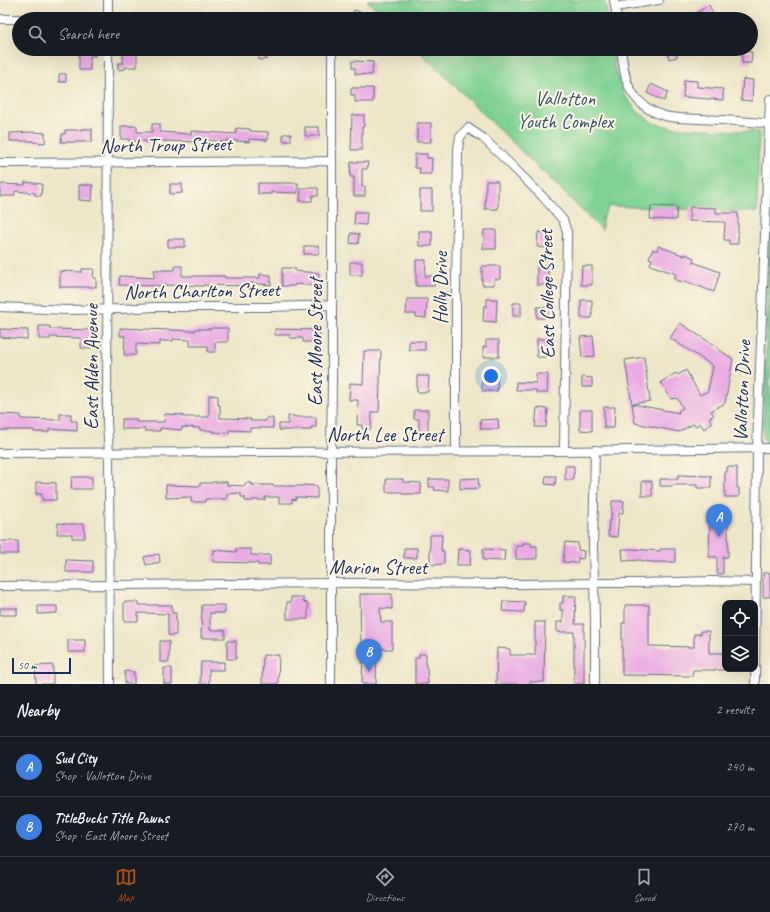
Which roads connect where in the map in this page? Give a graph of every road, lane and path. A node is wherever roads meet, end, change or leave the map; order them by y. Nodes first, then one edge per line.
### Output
1 (108, 0) edge
2 (659, 0) edge
3 (615, 3) edge
4 (108, 12) edge
5 (0, 19) edge
6 (12, 19) edge
7 (108, 56) edge
8 (332, 56) edge
9 (622, 56) edge
10 (770, 99) edge
11 (770, 124) edge
12 (468, 128) joint
13 (332, 161) junction
14 (0, 163) edge
15 (107, 163) junction
16 (332, 305) junction
17 (0, 307) edge
18 (108, 309) junction
19 (757, 448) junction
20 (770, 448) edge
21 (595, 450) junction
22 (331, 451) junction
23 (456, 451) junction
24 (564, 451) junction
25 (109, 452) junction
26 (0, 453) edge
27 (756, 582) junction
28 (594, 583) junction
29 (331, 584) junction
30 (110, 585) junction
31 (0, 586) edge
32 (110, 684) edge
33 (331, 684) edge
34 (595, 684) edge
35 (755, 684) edge

1 - 4 street
2 - 3 street
5 - 6 street
7 - 15 street, East Alden Avenue
8 - 13 street, East Moore Street
9 - 11 street
10 - 11 street, Vallotton Drive
11 - 19 street, Vallotton Drive
12 - 23 street, Holly Drive
12 - 24 street, East College Street
13 - 15 street, North Troup Street
13 - 16 street, East Moore Street
14 - 15 street, North Troup Street
15 - 18 street, East Alden Avenue
16 - 18 street, North Charlton Street
16 - 22 street, East Moore Street
17 - 18 street, North Charlton Street
18 - 25 street, East Alden Avenue
19 - 20 street, North Lee Street
19 - 21 street, North Lee Street
19 - 27 street, Vallotton Drive
21 - 24 street, North Lee Street
21 - 28 street
22 - 23 street, North Lee Street
22 - 25 street, North Lee Street
22 - 29 street, East Moore Street
23 - 24 street, North Lee Street
25 - 26 street, North Lee Street
25 - 30 street, East Alden Avenue
27 - 28 street, Marion Street
27 - 35 street, Vallotton Drive
28 - 29 street, Marion Street
28 - 34 street
29 - 30 street, Marion Street
29 - 33 street, East Moore Street
30 - 31 street, Marion Street
30 - 32 street, East Alden Avenue

